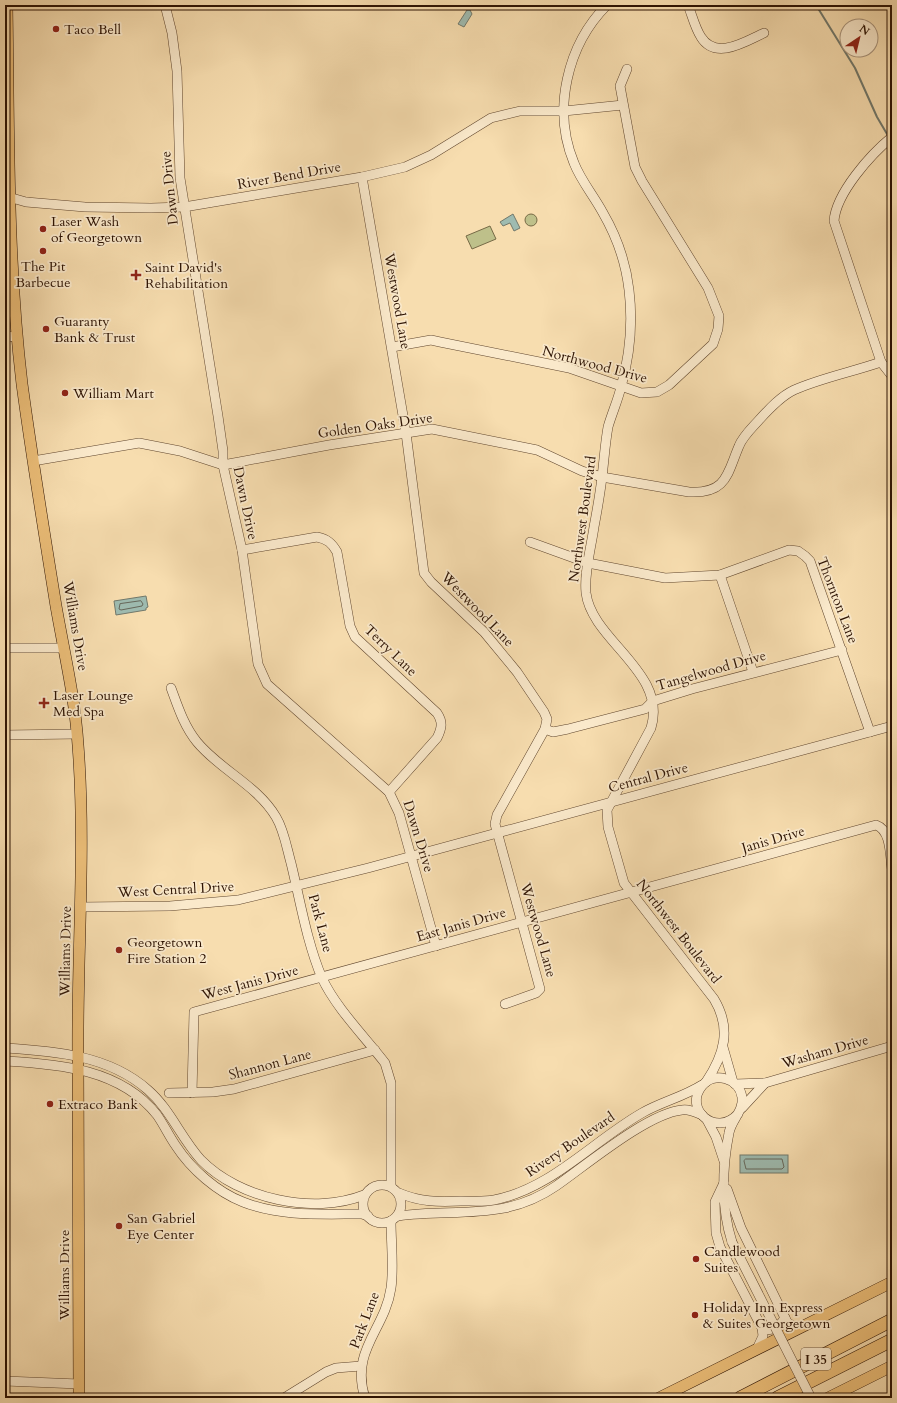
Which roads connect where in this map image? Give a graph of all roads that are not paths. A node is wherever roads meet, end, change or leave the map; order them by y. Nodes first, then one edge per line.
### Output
1 (7, 5) edge
2 (165, 5) edge
3 (607, 5) edge
4 (688, 5) edge
5 (764, 33) dead end
6 (627, 69) dead end
7 (623, 105) junction
8 (564, 111) junction
9 (892, 137) edge
10 (362, 177) junction
11 (7, 197) edge
12 (184, 207) junction
13 (17, 336) junction
14 (5, 337) edge
15 (392, 348) junction
16 (880, 362) junction
17 (892, 376) edge
18 (621, 387) junction
19 (406, 433) junction
20 (33, 461) junction
21 (223, 464) junction
22 (602, 477) junction
23 (530, 542) dead end
24 (242, 550) junction
25 (588, 563) junction
26 (720, 575) junction
27 (5, 648) edge
28 (64, 648) junction
29 (842, 650) junction
30 (753, 672) junction
31 (171, 688) dead end
32 (653, 701) junction
33 (892, 726) edge
34 (545, 729) junction
35 (870, 732) junction
36 (77, 734) junction
37 (5, 735) edge
38 (389, 792) junction
39 (612, 801) junction
40 (497, 832) junction
41 (410, 856) junction
42 (892, 869) edge
43 (297, 887) junction
44 (631, 894) junction
45 (80, 907) junction
46 (522, 921) junction
47 (436, 946) junction
48 (322, 977) junction
49 (505, 1004) dead end
50 (892, 1046) edge
51 (724, 1047) junction
52 (5, 1048) edge
53 (375, 1050) junction
54 (78, 1055) junction
55 (5, 1061) edge
56 (79, 1069) junction
57 (734, 1083) junction
58 (765, 1083) junction
59 (704, 1084) junction
60 (169, 1093) dead end
61 (192, 1093) junction
62 (739, 1112) junction
63 (704, 1118) junction
64 (622, 1126) junction
65 (628, 1135) junction
66 (724, 1162) junction
67 (561, 1168) junction
68 (568, 1177) junction
69 (724, 1182) junction
70 (391, 1186) junction
71 (399, 1193) junction
72 (364, 1195) junction
73 (493, 1200) junction
74 (497, 1210) junction
75 (368, 1216) junction
76 (394, 1218) junction
77 (892, 1282) edge
78 (785, 1318) junction
79 (892, 1320) edge
80 (762, 1328) junction
81 (797, 1329) junction
82 (892, 1340) edge
83 (757, 1349) junction
84 (361, 1366) junction
85 (892, 1366) edge
86 (5, 1381) edge
87 (79, 1384) junction
88 (849, 1386) junction
89 (79, 1398) edge
90 (284, 1398) edge
91 (365, 1398) edge
92 (659, 1398) edge
93 (740, 1398) edge
94 (777, 1398) edge
95 (811, 1398) edge
96 (828, 1398) edge
97 (844, 1398) edge

1 - 11 main road, Williams Drive
2 - 12 street, Dawn Drive
3 - 8 street, Northwest Boulevard
4 - 5 street
6 - 7 street, Northwood Drive
7 - 8 street, River Bend Drive
7 - 18 street, Northwood Drive
8 - 10 street, River Bend Drive
8 - 18 street, Northwest Boulevard
9 - 16 street
10 - 12 street, River Bend Drive
10 - 15 street, Westwood Lane
11 - 12 street, River Bend Drive
11 - 13 main road, Williams Drive
12 - 21 street, Dawn Drive
13 - 14 street
13 - 20 main road, Williams Drive
15 - 18 street, Northwood Drive
15 - 19 street, Westwood Lane
16 - 17 street
16 - 22 street, Golden Oaks Drive
18 - 22 street, Northwest Boulevard
19 - 21 street, Golden Oaks Drive
19 - 22 street, Golden Oaks Drive
19 - 34 street, Westwood Lane
20 - 21 street, Golden Oaks Drive
20 - 28 main road, Williams Drive
21 - 24 street, Dawn Drive
22 - 25 street, Northwest Boulevard
23 - 25 street, Thornton Lane
24 - 38 street, Dawn Drive
24 - 38 street, Terry Lane
25 - 26 street, Thornton Lane
25 - 32 street, Northwest Boulevard
26 - 29 street, Thornton Lane
26 - 30 street
27 - 28 street
28 - 36 main road, Williams Drive
29 - 30 street, Tangelwood Drive
29 - 35 street, Thornton Lane
30 - 32 street, Tangelwood Drive
31 - 43 street, Park Lane
32 - 34 street, Tangelwood Drive
32 - 39 street, Northwest Boulevard
33 - 35 street, Central Drive
34 - 40 street, Westwood Lane
35 - 39 street, Central Drive
36 - 37 street
36 - 45 main road, Williams Drive
38 - 41 street, Dawn Drive
39 - 40 street, Central Drive
39 - 44 street, Northwest Boulevard
40 - 41 street, Central Drive
40 - 46 street, Westwood Lane
41 - 43 street, West Central Drive
41 - 47 street, Dawn Drive
42 - 44 street, Janis Drive
43 - 45 street, West Central Drive
43 - 48 street, Park Lane
44 - 46 street, East Janis Drive
44 - 51 street, Northwest Boulevard
45 - 54 main road, Williams Drive
46 - 47 street, East Janis Drive
46 - 49 street, Westwood Lane
47 - 48 street, East Janis Drive
48 - 53 street, Park Lane
48 - 61 street, West Janis Drive
50 - 58 street, Washam Drive
51 - 57 street, Northwest Boulevard
51 - 59 street, Northwest Boulevard
52 - 54 street
53 - 61 street, Shannon Lane
53 - 70 street, Park Lane
54 - 56 main road, Williams Drive
54 - 72 street
55 - 56 street
56 - 75 street
56 - 87 main road, Williams Drive
57 - 58 street, Washam Drive
57 - 59 street
57 - 62 street
58 - 62 street, Washam Drive
59 - 63 street
59 - 64 street, Rivery Boulevard
60 - 61 street, Shannon Lane
62 - 63 street
62 - 66 street
63 - 65 street, Rivery Boulevard
63 - 66 street
64 - 65 street
64 - 67 street, Rivery Boulevard
65 - 68 street, Rivery Boulevard
66 - 69 street
67 - 68 street
67 - 73 street, Rivery Boulevard
68 - 74 street, Rivery Boulevard
69 - 78 street
69 - 80 street
69 - 95 street, bridge
70 - 71 street
70 - 72 street
71 - 73 street, Rivery Boulevard
71 - 76 street
72 - 75 street
73 - 74 street
74 - 76 street, Rivery Boulevard
75 - 76 street
76 - 84 street, Park Lane
77 - 81 main road
78 - 80 street
78 - 81 street
79 - 93 highway, I 35
80 - 83 street
81 - 83 main road
82 - 94 highway, I 35
83 - 92 main road
84 - 90 street, Park Lane
84 - 91 street
85 - 88 main road
86 - 87 street
87 - 89 main road, Williams Drive
88 - 96 main road
88 - 97 street

